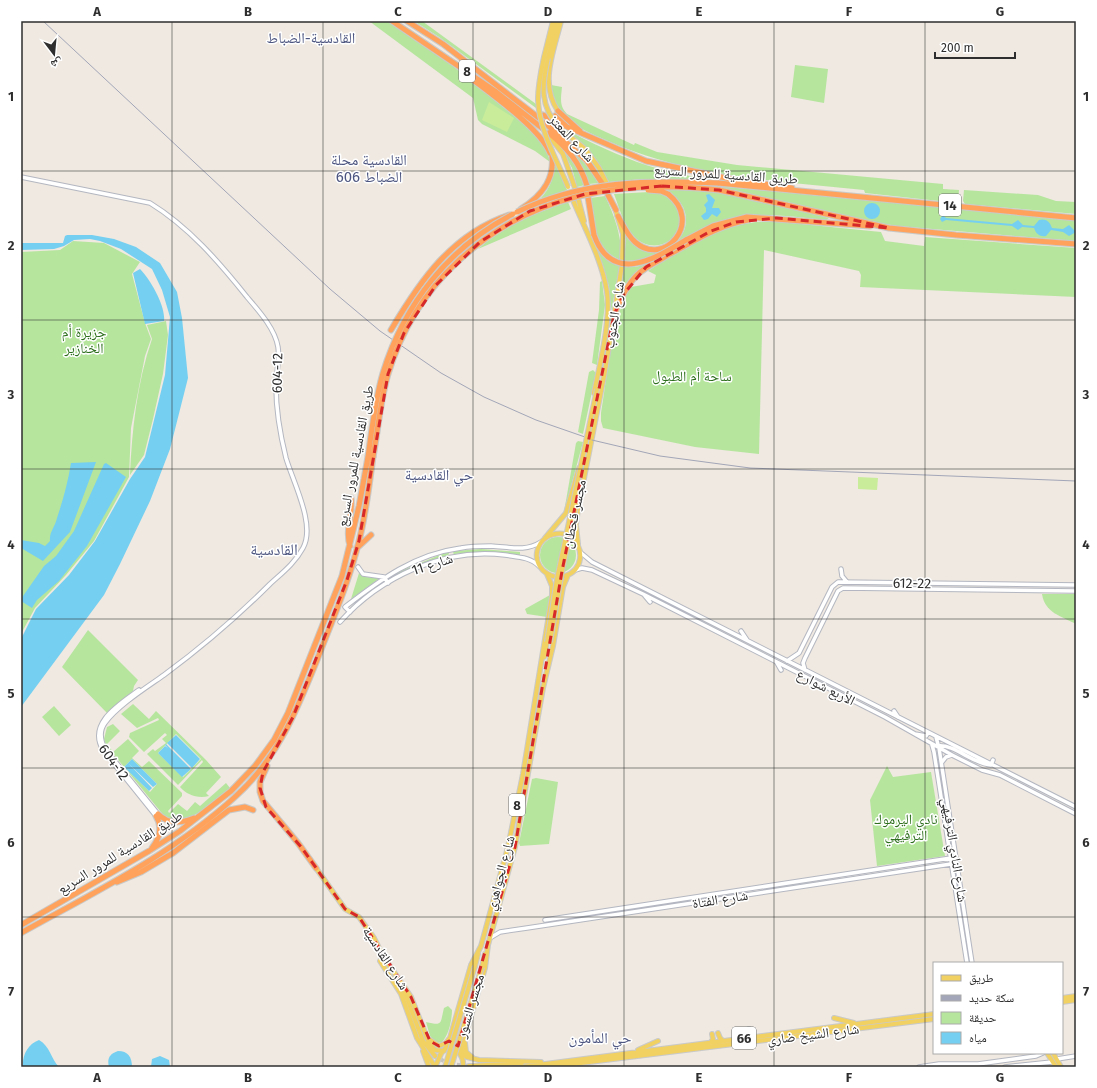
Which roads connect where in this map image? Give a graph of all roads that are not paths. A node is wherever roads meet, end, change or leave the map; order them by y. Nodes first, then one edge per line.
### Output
1 (392, 21) edge
2 (407, 21) edge
3 (553, 21) edge
4 (557, 21) edge
5 (561, 21) edge
6 (549, 43) junction
7 (437, 51) junction
8 (557, 113) junction
9 (549, 118) dead end
10 (558, 123) dead end
11 (566, 127) junction
12 (549, 136) junction
13 (587, 137) junction
14 (552, 160) junction
15 (21, 177) edge
16 (604, 183) joint
17 (586, 186) dead end
18 (569, 188) dead end
19 (575, 188) dead end
20 (601, 191) junction
21 (824, 193) junction
22 (609, 195) dead end
23 (588, 197) dead end
24 (576, 199) dead end
25 (616, 210) joint
26 (515, 213) junction
27 (618, 216) junction
28 (776, 218) junction
29 (1076, 218) edge
30 (889, 228) junction
31 (1076, 244) edge
32 (614, 314) junction
33 (391, 330) dead end
34 (600, 365) junction
35 (606, 365) junction
36 (598, 390) junction
37 (351, 498) dead end
38 (565, 534) dead end
39 (371, 535) dead end
40 (571, 537) dead end
41 (545, 538) junction
42 (541, 542) junction
43 (578, 544) junction
44 (350, 546) junction
45 (357, 548) junction
46 (450, 549) junction
47 (580, 552) junction
48 (451, 557) junction
49 (358, 566) dead end
50 (539, 566) junction
51 (841, 569) dead end
52 (574, 571) junction
53 (547, 574) junction
54 (568, 575) junction
55 (384, 577) junction
56 (556, 577) dead end
57 (563, 577) dead end
58 (847, 582) junction
59 (388, 583) junction
60 (993, 584) junction
61 (1076, 586) edge
62 (653, 588) dead end
63 (993, 590) junction
64 (1076, 591) edge
65 (656, 593) junction
66 (643, 594) junction
67 (650, 602) dead end
68 (823, 604) junction
69 (830, 608) junction
70 (350, 612) junction
71 (340, 622) dead end
72 (741, 631) dead end
73 (748, 641) junction
74 (549, 642) junction
75 (761, 648) junction
76 (768, 652) junction
77 (759, 653) junction
78 (765, 656) junction
79 (542, 661) junction
80 (787, 661) junction
81 (548, 663) junction
82 (777, 663) junction
83 (781, 670) dead end
84 (806, 672) junction
85 (894, 710) dead end
86 (899, 718) junction
87 (928, 733) junction
88 (915, 734) junction
89 (936, 737) junction
90 (936, 747) junction
91 (945, 749) junction
92 (272, 754) junction
93 (952, 755) junction
94 (993, 760) dead end
95 (941, 763) junction
96 (991, 765) junction
97 (1076, 808) edge
98 (253, 810) dead end
99 (1076, 814) edge
100 (157, 815) junction
101 (201, 816) junction
102 (149, 851) junction
103 (949, 858) junction
104 (950, 864) junction
105 (901, 866) junction
106 (316, 868) joint
107 (901, 871) junction
108 (114, 882) junction
109 (754, 888) junction
110 (754, 893) junction
111 (644, 905) junction
112 (645, 910) junction
113 (545, 920) dead end
114 (21, 925) edge
115 (961, 927) junction
116 (966, 927) junction
117 (21, 933) edge
118 (490, 938) junction
119 (488, 945) junction
120 (481, 946) junction
121 (383, 956) junction
122 (967, 962) edge
123 (972, 962) edge
124 (399, 979) junction
125 (1076, 996) edge
126 (1063, 998) edge
127 (1076, 1000) edge
128 (1063, 1002) edge
129 (933, 1014) edge
130 (834, 1018) dead end
131 (933, 1019) edge
132 (856, 1024) junction
133 (749, 1029) dead end
134 (425, 1033) junction
135 (718, 1033) dead end
136 (712, 1034) dead end
137 (451, 1037) junction
138 (750, 1038) junction
139 (465, 1039) junction
140 (658, 1041) dead end
141 (724, 1041) junction
142 (710, 1043) junction
143 (421, 1047) junction
144 (441, 1053) junction
145 (631, 1053) junction
146 (461, 1054) junction
147 (1041, 1054) edge
148 (1047, 1054) edge
149 (1053, 1054) edge
150 (1076, 1056) edge
151 (1024, 1058) junction
152 (476, 1059) junction
153 (1055, 1061) junction
154 (535, 1062) junction
155 (555, 1062) junction
156 (1024, 1064) junction
157 (469, 1066) dead end
158 (429, 1067) edge
159 (435, 1067) edge
160 (445, 1067) edge
161 (451, 1067) edge
162 (463, 1067) edge
163 (522, 1067) edge
164 (549, 1067) edge
165 (919, 1067) edge
166 (1005, 1067) edge
167 (1056, 1067) edge
168 (1061, 1067) edge

1 - 7 highway, 8
2 - 9 highway, 8
3 - 6 main road, شارع المعتز
4 - 6 main road, شارع المعتز
5 - 8 main road
6 - 12 main road, bridge
6 - 16 main road, شارع المعتز, bridge
7 - 14 highway, bridge
7 - 16 highway, 8
8 - 11 highway
8 - 13 highway
10 - 11 highway
11 - 13 highway
12 - 14 highway, bridge
12 - 17 highway
12 - 18 main road, bridge
12 - 19 main road
13 - 21 highway
14 - 26 highway, bridge
15 - 100 street, 604-12
20 - 27 highway, bridge
20 - 30 highway, 14, bridge
20 - 45 highway, طريق القادسية للمرور السريع, bridge
21 - 26 highway, طريق القادسية للمرور السريع, bridge
21 - 29 highway, 14
22 - 25 highway
23 - 28 highway, 14, bridge
24 - 34 main road, شارع الجنوب
25 - 27 main road, شارع الجنوب
26 - 33 highway, bridge
26 - 44 highway, طريق القادسية للمرور السريع, bridge
27 - 32 main road, شارع الجنوب
28 - 30 highway, 14
28 - 32 highway, 14
30 - 31 highway, 14
32 - 35 main road, شارع الجنوب
34 - 36 main road, مجسر قحطان
34 - 41 main road
35 - 36 main road, مجسر قحطان
35 - 43 main road
36 - 74 main road, مجسر قحطان, bridge
37 - 44 highway
38 - 41 main road
39 - 45 highway
40 - 43 main road
41 - 42 main road
42 - 46 street, شارع 11
42 - 50 main road
43 - 47 main road
44 - 101 highway, طريق القادسية للمرور السريع
45 - 92 highway, طريق القادسية للمرور السريع
46 - 48 street
46 - 55 street, شارع 11
47 - 52 main road
47 - 65 street, الأربع شوارع
48 - 50 street, شارع 11
48 - 59 street, شارع 11
49 - 55 street
50 - 53 main road
51 - 58 street
52 - 54 main road
52 - 66 street, الأربع شوارع
53 - 56 main road
53 - 79 main road, 8
54 - 57 main road
54 - 81 main road, 8
55 - 59 street
55 - 70 street, شارع 11
58 - 60 street, 612-22
58 - 68 street, 612-22
59 - 70 street, شارع 11
60 - 61 street, 612-22
60 - 63 street
62 - 65 street
63 - 64 street, 612-22
63 - 69 street, 612-22
65 - 73 street, الأربع شوارع
66 - 67 street
66 - 77 street, الأربع شوارع
68 - 69 street
68 - 80 street, 612-22
69 - 84 street, 612-22
70 - 71 street, شارع 11
72 - 73 street
73 - 75 street, الأربع شوارع
74 - 79 main road, مجسر قحطان
74 - 81 main road, مجسر قحطان
75 - 76 street, الأربع شوارع
75 - 77 street
76 - 78 street
76 - 80 street, الأربع شوارع
77 - 78 street, الأربع شوارع
78 - 82 street, الأربع شوارع
79 - 120 main road, شارع الجواهري / 8
80 - 84 street, الأربع شوارع
81 - 118 main road, شارع الجواهري / 8
82 - 83 street
82 - 88 street, الأربع شوارع
84 - 86 street, الأربع شوارع
85 - 86 street
86 - 87 street, الأربع شوارع
87 - 88 street
87 - 89 street, الأربع شوارع
88 - 90 street, الأربع شوارع
89 - 90 street, شارع النادي الترفيهي
89 - 96 street, الأربع شوارع
90 - 91 street, الأربع شوارع
90 - 95 street, شارع النادي الترفيهي
90 - 103 street, شارع النادي الترفيهي
91 - 93 street, الأربع شوارع
91 - 96 street
92 - 106 highway
92 - 108 highway, طريق القادسية للمرور السريع
93 - 95 street
93 - 99 street, الأربع شوارع
94 - 96 street
95 - 116 street, شارع النادي الترفيهي
96 - 97 street, الأربع شوارع
98 - 108 highway
100 - 101 highway
100 - 102 highway
101 - 102 highway, طريق القادسية للمرور السريع
102 - 114 highway, طريق القادسية للمرور السريع
103 - 104 street, شارع النادي الترفيهي
103 - 105 street, شارع الفتاة
104 - 107 street, شارع الفتاة
104 - 115 street, شارع النادي الترفيهي
105 - 107 street
105 - 109 street, شارع الفتاة
106 - 121 main road, شارع القادسية
107 - 110 street, شارع الفتاة
108 - 117 highway, طريق القادسية للمرور السريع
109 - 110 street
109 - 111 street, شارع الفتاة
110 - 112 street, شارع الفتاة
111 - 112 street
111 - 113 street, شارع الفتاة
112 - 118 street, شارع الفتاة
115 - 116 street
115 - 122 street, شارع النادي الترفيهي
116 - 123 street, شارع النادي الترفيهي
118 - 119 main road, شارع الجواهري / 8
119 - 139 main road, شارع الجواهري / 8
119 - 161 main road, مجسر النسور, bridge
120 - 137 main road, شارع الجواهري / 8
120 - 160 main road, مجسر النسور, bridge
121 - 124 main road, شارع القادسية
121 - 143 main road, شارع القادسية
124 - 134 main road, شارع القادسية
124 - 144 main road
125 - 126 main road
127 - 128 main road
129 - 132 main road, شارع الشيخ ضاري / 66
130 - 132 main road
131 - 164 main road, شارع الشيخ ضاري / 66
132 - 138 main road, شارع الشيخ ضاري / 66
133 - 138 main road
134 - 137 main road
134 - 144 main road, شارع القادسية
135 - 141 main road
136 - 142 main road
137 - 139 main road
137 - 144 main road, شارع الجواهري / 8
138 - 141 main road, شارع الشيخ ضاري / 66
139 - 146 main road, شارع الجواهري / 8
139 - 152 main road
140 - 145 main road
141 - 142 main road, شارع الشيخ ضاري / 66
142 - 145 main road, شارع الشيخ ضاري / 66
143 - 158 main road
143 - 159 main road, شارع القادسية
144 - 146 main road, شارع الشيخ ضاري
144 - 159 main road, شارع الجواهري
145 - 155 main road, شارع الشيخ ضاري / 66
146 - 152 main road, شارع الشيخ ضاري / 66
146 - 162 main road, شارع الجواهري
147 - 151 street
148 - 153 main road
149 - 153 main road
150 - 153 street
151 - 156 street
151 - 165 street
152 - 154 main road, شارع الشيخ ضاري / 66
153 - 156 street
153 - 167 main road
153 - 168 main road
154 - 155 main road, شارع الشيخ ضاري / 66
154 - 157 main road
155 - 163 main road, شارع الشيخ ضاري / 66
156 - 166 street

